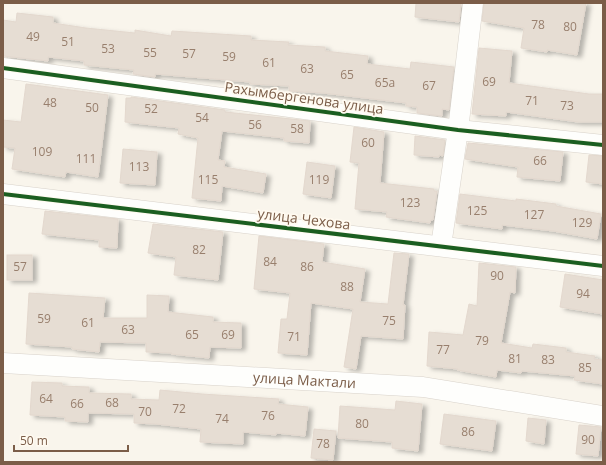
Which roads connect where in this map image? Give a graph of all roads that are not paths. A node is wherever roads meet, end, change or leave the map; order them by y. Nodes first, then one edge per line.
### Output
1 (473, 3) edge
2 (3, 68) edge
3 (458, 130) junction
4 (603, 145) edge
5 (3, 194) edge
6 (441, 246) junction
7 (603, 266) edge
8 (3, 363) edge
9 (603, 416) edge

1 - 3 street
2 - 3 street, Рахымбергенова улица
3 - 4 street, Рахымбергенова улица
3 - 6 street
5 - 6 street, улица Чехова
6 - 7 street, улица Чехова
8 - 9 street, улица Мактали

